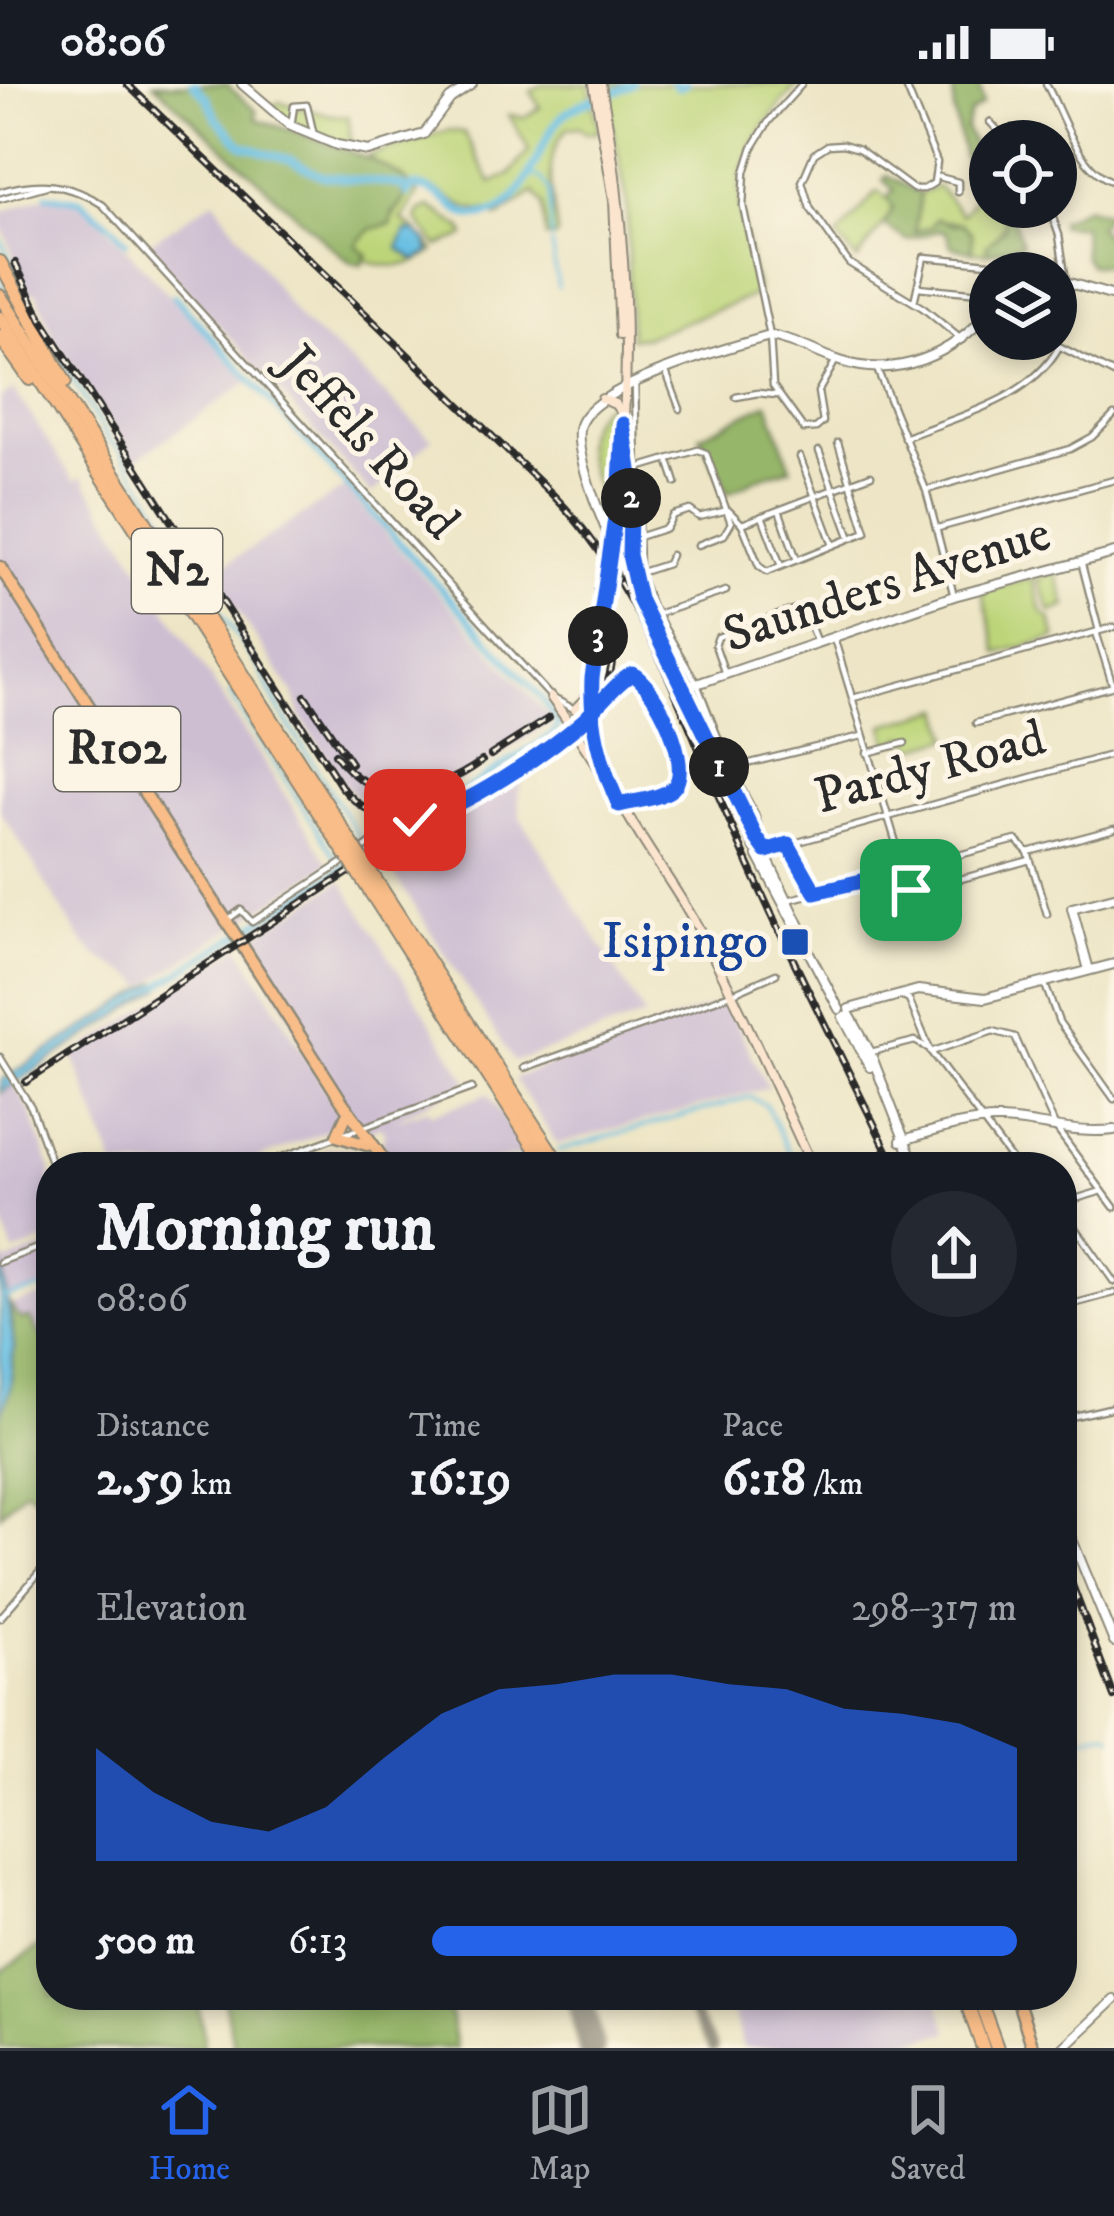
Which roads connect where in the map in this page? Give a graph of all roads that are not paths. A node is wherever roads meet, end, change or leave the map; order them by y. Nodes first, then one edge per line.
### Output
1 (242, 84) edge
2 (472, 84) edge
3 (802, 84) edge
4 (904, 84) edge
5 (1046, 84) edge
6 (598, 88) edge
7 (291, 125) junction
8 (314, 136) junction
9 (937, 176) junction
10 (1114, 182) edge
11 (958, 192) dead end
12 (0, 195) edge
13 (969, 261) edge
14 (0, 262) edge
15 (1077, 285) edge
16 (918, 287) junction
17 (969, 292) edge
18 (0, 296) edge
19 (1114, 296) edge
20 (914, 302) junction
21 (0, 318) edge
22 (969, 332) edge
23 (770, 336) junction
24 (0, 337) edge
25 (962, 340) junction
26 (1077, 356) edge
27 (836, 360) junction
28 (1049, 360) edge
29 (877, 367) junction
30 (666, 372) junction
31 (1114, 374) edge
32 (635, 382) junction
33 (622, 390) junction
34 (776, 395) junction
35 (736, 397) dead end
36 (602, 399) junction
37 (680, 409) dead end
38 (1114, 415) edge
39 (623, 419) junction
40 (904, 438) junction
41 (838, 443) dead end
42 (819, 451) dead end
43 (800, 457) dead end
44 (668, 459) junction
45 (638, 468) junction
46 (871, 475) dead end
47 (1114, 480) edge
48 (851, 482) junction
49 (677, 483) dead end
50 (835, 489) junction
51 (926, 490) junction
52 (115, 496) junction
53 (815, 496) junction
54 (728, 510) junction
55 (779, 510) junction
56 (762, 516) junction
57 (742, 524) junction
58 (938, 528) junction
59 (609, 534) junction
60 (638, 536) junction
61 (851, 538) junction
62 (698, 544) dead end
63 (833, 545) junction
64 (628, 548) junction
65 (1114, 553) edge
66 (671, 555) dead end
67 (797, 560) junction
68 (1081, 562) junction
69 (781, 566) junction
70 (0, 567) edge
71 (639, 573) junction
72 (181, 576) junction
73 (726, 591) dead end
74 (954, 596) junction
75 (639, 599) junction
76 (656, 614) junction
77 (1114, 627) edge
78 (1098, 631) junction
79 (834, 638) junction
80 (817, 644) junction
81 (725, 674) junction
82 (697, 684) junction
83 (1114, 687) edge
84 (682, 689) junction
85 (551, 697) junction
86 (852, 698) junction
87 (587, 704) junction
88 (976, 723) dead end
89 (862, 736) junction
90 (905, 743) dead end
91 (867, 753) junction
92 (1114, 754) edge
93 (730, 768) junction
94 (610, 784) junction
95 (619, 805) junction
96 (738, 806) junction
97 (887, 818) junction
98 (754, 829) junction
99 (1114, 829) edge
100 (788, 844) junction
101 (349, 850) junction
102 (761, 851) junction
103 (1029, 856) junction
104 (363, 871) junction
105 (904, 871) junction
106 (815, 892) junction
107 (1114, 897) edge
108 (788, 900) junction
109 (1047, 914) dead end
110 (233, 931) junction
111 (1114, 964) edge
112 (1090, 970) junction
113 (776, 974) dead end
114 (1044, 982) junction
115 (731, 994) junction
116 (904, 997) junction
117 (845, 1011) junction
118 (922, 1030) junction
119 (915, 1041) junction
120 (930, 1050) junction
121 (867, 1053) junction
122 (0, 1057) edge
123 (524, 1068) dead end
124 (472, 1088) dead end
125 (1114, 1099) edge
126 (341, 1100) junction
127 (346, 1116) junction
128 (983, 1120) junction
129 (1004, 1120) junction
130 (358, 1129) junction
131 (1114, 1130) edge
132 (994, 1133) junction
133 (1062, 1133) junction
134 (337, 1136) junction
135 (904, 1143) junction
136 (368, 1145) junction
137 (48, 1152) edge
138 (295, 1152) edge
139 (377, 1152) edge
140 (378, 1152) edge
141 (538, 1152) edge
142 (551, 1152) edge
143 (806, 1152) edge
144 (908, 1152) edge
145 (1007, 1152) edge
146 (1075, 1152) edge
147 (1077, 1155) edge
148 (1102, 1191) junction
149 (1077, 1200) edge
150 (1114, 1207) edge
151 (1077, 1227) edge
152 (36, 1249) edge
153 (0, 1262) edge
154 (1114, 1282) edge
155 (1114, 1293) edge
156 (1077, 1303) edge
157 (1114, 1407) edge
158 (1077, 1416) edge
159 (1077, 1548) edge
160 (36, 1576) edge
161 (1109, 1617) edge
162 (0, 1618) edge
163 (1114, 1642) edge
164 (1114, 2000) edge
165 (969, 2010) edge
166 (983, 2010) edge
167 (1020, 2010) edge
168 (1031, 2046) edge
169 (983, 2048) edge
170 (997, 2048) edge
171 (1063, 2048) edge

1 - 7 street
2 - 8 street
3 - 23 street
4 - 9 street
5 - 10 street
6 - 33 main road
7 - 8 street
7 - 8 street
9 - 11 street
9 - 20 street
12 - 85 street, Jeffels Road
13 - 16 street
14 - 72 highway
15 - 19 street
16 - 17 street
16 - 20 street
18 - 72 highway, N2
20 - 25 street
21 - 52 highway, N2
22 - 25 street
23 - 27 street
23 - 30 street
23 - 34 street
24 - 52 highway
25 - 29 street
26 - 31 street
27 - 29 street
27 - 34 street
28 - 40 street
29 - 40 street
30 - 32 street
30 - 37 street
32 - 33 street
32 - 45 street
33 - 36 street
33 - 39 main road
34 - 35 street
36 - 39 main road
36 - 59 street
38 - 51 street
39 - 64 street
39 - 87 main road, bridge
40 - 51 street
41 - 48 street
42 - 50 street
43 - 53 street
44 - 45 street
44 - 49 street
44 - 54 street
45 - 60 street
46 - 48 street
47 - 58 street
48 - 50 street
48 - 61 street
50 - 53 street
50 - 61 street
51 - 58 street
52 - 101 highway, N2
53 - 55 street
53 - 63 street
54 - 57 street
54 - 60 street
54 - 62 street
55 - 56 street
55 - 67 street
56 - 57 street
56 - 69 street
57 - 69 street
58 - 74 street
59 - 64 street
59 - 75 street
60 - 71 street
61 - 63 street
63 - 67 street
64 - 75 street
65 - 68 street, Saunders Avenue
66 - 71 street
67 - 69 street
68 - 74 street, Saunders Avenue
68 - 78 street
70 - 110 main road, R102
71 - 76 street
72 - 101 highway, N2
73 - 76 street
74 - 79 street, Saunders Avenue
75 - 84 street
76 - 82 street
77 - 78 street
78 - 83 street
78 - 86 street
79 - 80 street, Saunders Avenue
79 - 86 street
80 - 81 street, Saunders Avenue
80 - 81 street
81 - 82 street, Saunders Avenue
82 - 84 street, Saunders Avenue
82 - 93 street
83 - 88 street
84 - 96 street
85 - 87 street, Jeffels Road
85 - 94 main road, bridge
86 - 89 street
87 - 94 main road, bridge
89 - 91 street
89 - 93 street
90 - 91 street
91 - 97 street
92 - 97 street, Pardy Road
93 - 98 street
94 - 95 main road
95 - 110 street, bridge
95 - 115 main road
96 - 98 street
96 - 102 street
97 - 100 street, Pardy Road
97 - 105 street
98 - 102 street
99 - 103 street
100 - 102 street, Pardy Road
100 - 106 street
101 - 104 highway, N2, bridge
102 - 108 street
102 - 117 street
103 - 105 street
103 - 105 street
103 - 109 street
104 - 141 highway, N2
104 - 142 highway, N2
105 - 106 street
106 - 108 street
107 - 112 street
108 - 117 street
110 - 126 main road, R102
111 - 112 street
112 - 114 street
113 - 115 street
114 - 116 street
114 - 125 street
115 - 123 street
115 - 143 main road
116 - 117 street
116 - 118 street
117 - 121 street
118 - 119 street
118 - 120 street
119 - 120 street
119 - 121 street
120 - 128 street
120 - 133 street
121 - 135 street
122 - 137 street
124 - 130 street
126 - 127 main road, R102
126 - 130 main road, R102
127 - 130 main road, R102
127 - 134 main road
128 - 129 street
128 - 132 street
128 - 135 street
129 - 132 street
129 - 133 street
130 - 134 street
130 - 136 main road, R102
130 - 140 main road, R102
131 - 133 street
132 - 145 street
133 - 146 street
134 - 136 main road
134 - 138 street
135 - 144 street
136 - 139 main road, R102
147 - 148 street
148 - 149 street
148 - 150 street
151 - 154 street
152 - 153 street
155 - 156 street
157 - 158 street
159 - 161 street
160 - 162 street
161 - 163 street
164 - 171 street
165 - 169 highway
166 - 170 highway
167 - 168 main road

